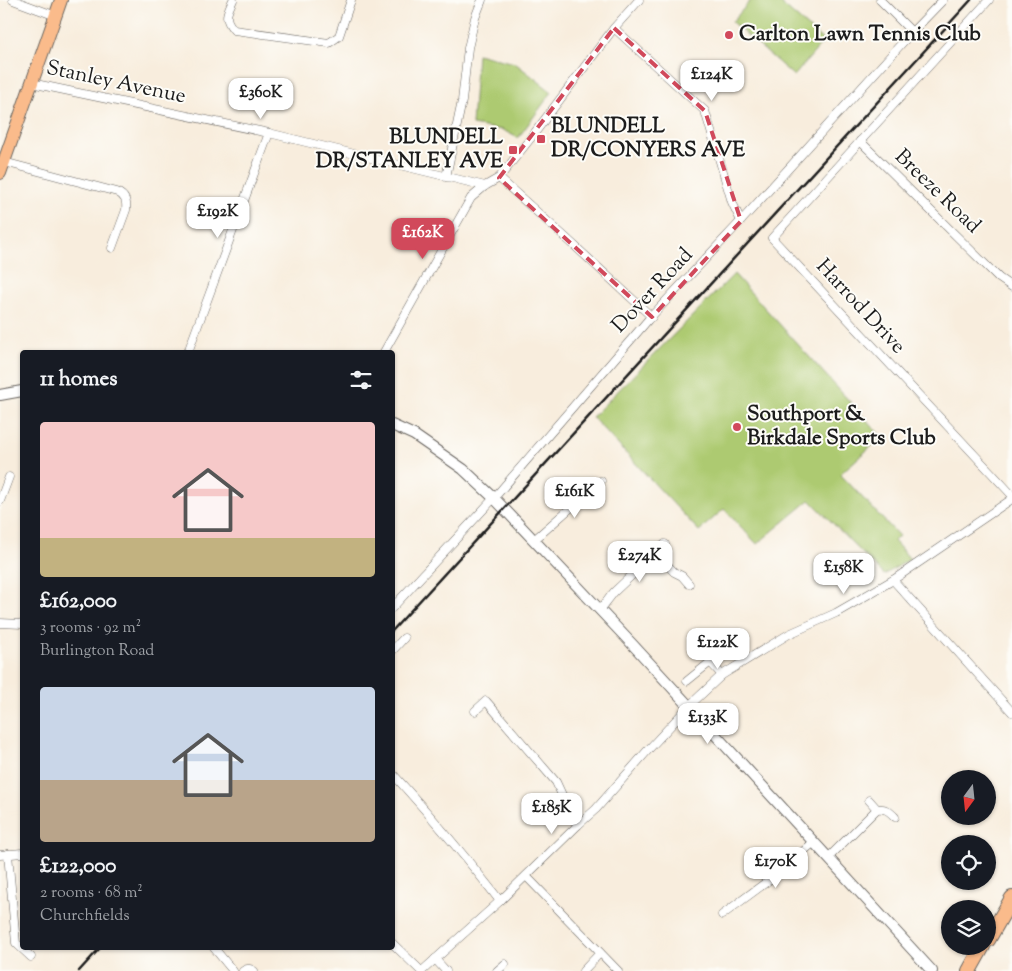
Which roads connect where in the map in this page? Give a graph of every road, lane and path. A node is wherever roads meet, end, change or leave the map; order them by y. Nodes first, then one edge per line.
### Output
1 (12, 0) edge
2 (61, 0) edge
3 (233, 0) edge
4 (351, 0) edge
5 (482, 0) edge
6 (639, 0) edge
7 (880, 0) edge
8 (943, 0) edge
9 (989, 0) edge
10 (56, 16) junction
11 (614, 28) junction
12 (912, 32) junction
13 (31, 83) junction
14 (269, 133) junction
15 (860, 142) junction
16 (2, 167) edge
17 (446, 177) junction
18 (499, 178) junction
19 (485, 186) junction
20 (741, 222) junction
21 (112, 248) dead end
22 (1012, 287) edge
23 (652, 317) junction
24 (189, 350) edge
25 (385, 350) edge
26 (20, 391) edge
27 (0, 395) edge
28 (395, 426) edge
29 (9, 477) dead end
30 (601, 481) dead end
31 (1012, 497) edge
32 (0, 501) edge
33 (497, 501) junction
34 (534, 540) junction
35 (665, 544) dead end
36 (656, 552) junction
37 (893, 580) junction
38 (689, 584) dead end
39 (395, 605) edge
40 (600, 610) junction
41 (0, 623) edge
42 (20, 624) edge
43 (404, 638) dead end
44 (735, 642) dead end
45 (395, 648) edge
46 (710, 662) junction
47 (722, 675) junction
48 (687, 681) dead end
49 (480, 694) dead end
50 (486, 701) junction
51 (689, 706) junction
52 (475, 711) dead end
53 (1012, 712) edge
54 (395, 776) edge
55 (869, 800) dead end
56 (877, 809) junction
57 (895, 817) dead end
58 (578, 825) junction
59 (814, 842) junction
60 (20, 853) edge
61 (4, 854) edge
62 (828, 858) junction
63 (526, 876) junction
64 (1012, 898) edge
65 (500, 901) junction
66 (722, 916) dead end
67 (996, 926) edge
68 (395, 946) edge
69 (20, 947) edge
70 (24, 950) edge
71 (216, 950) edge
72 (600, 953) junction
73 (979, 955) edge
74 (31, 957) dead end
75 (435, 960) junction
76 (505, 964) dead end
77 (233, 971) edge
78 (243, 971) edge
79 (254, 971) edge
80 (421, 971) edge
81 (446, 971) edge
82 (497, 971) edge
83 (583, 971) edge
84 (618, 971) edge
85 (932, 971) edge
86 (969, 971) edge

1 - 10 street
2 - 10 main road
3 - 4 street
5 - 17 street
6 - 11 street
7 - 12 street
8 - 12 street, Dover Road
9 - 15 street
10 - 13 main road
11 - 18 street
11 - 20 street
12 - 20 street, Dover Road
13 - 14 street, Stanley Avenue
13 - 16 main road
14 - 17 street, Stanley Avenue
14 - 24 street
15 - 22 street, Breeze Road
15 - 31 street, Harrod Drive
16 - 21 street
17 - 19 street, Stanley Avenue
18 - 19 street
18 - 23 street
19 - 25 street
20 - 23 street, Dover Road
23 - 33 street, Dover Road
26 - 27 street
28 - 33 street
29 - 32 street
30 - 34 street
31 - 37 street
33 - 34 street
33 - 39 street, Dover Road
34 - 40 street
35 - 36 street
36 - 38 street
36 - 40 street
37 - 47 street
37 - 53 street
40 - 51 street
41 - 42 street
43 - 45 street
44 - 46 street
46 - 47 street
46 - 48 street
47 - 51 street
49 - 50 street
50 - 52 street
50 - 58 street
51 - 58 street
51 - 59 street
54 - 65 street
55 - 56 street
56 - 57 street
56 - 62 street
58 - 63 street
59 - 62 street
59 - 66 street
60 - 61 street
61 - 69 street
62 - 85 street
63 - 65 street
63 - 72 street
64 - 67 highway
65 - 75 street
68 - 80 street
70 - 74 street
71 - 77 street
72 - 83 street
72 - 84 street
73 - 86 highway
75 - 80 street
75 - 81 street
76 - 82 street
78 - 79 street

